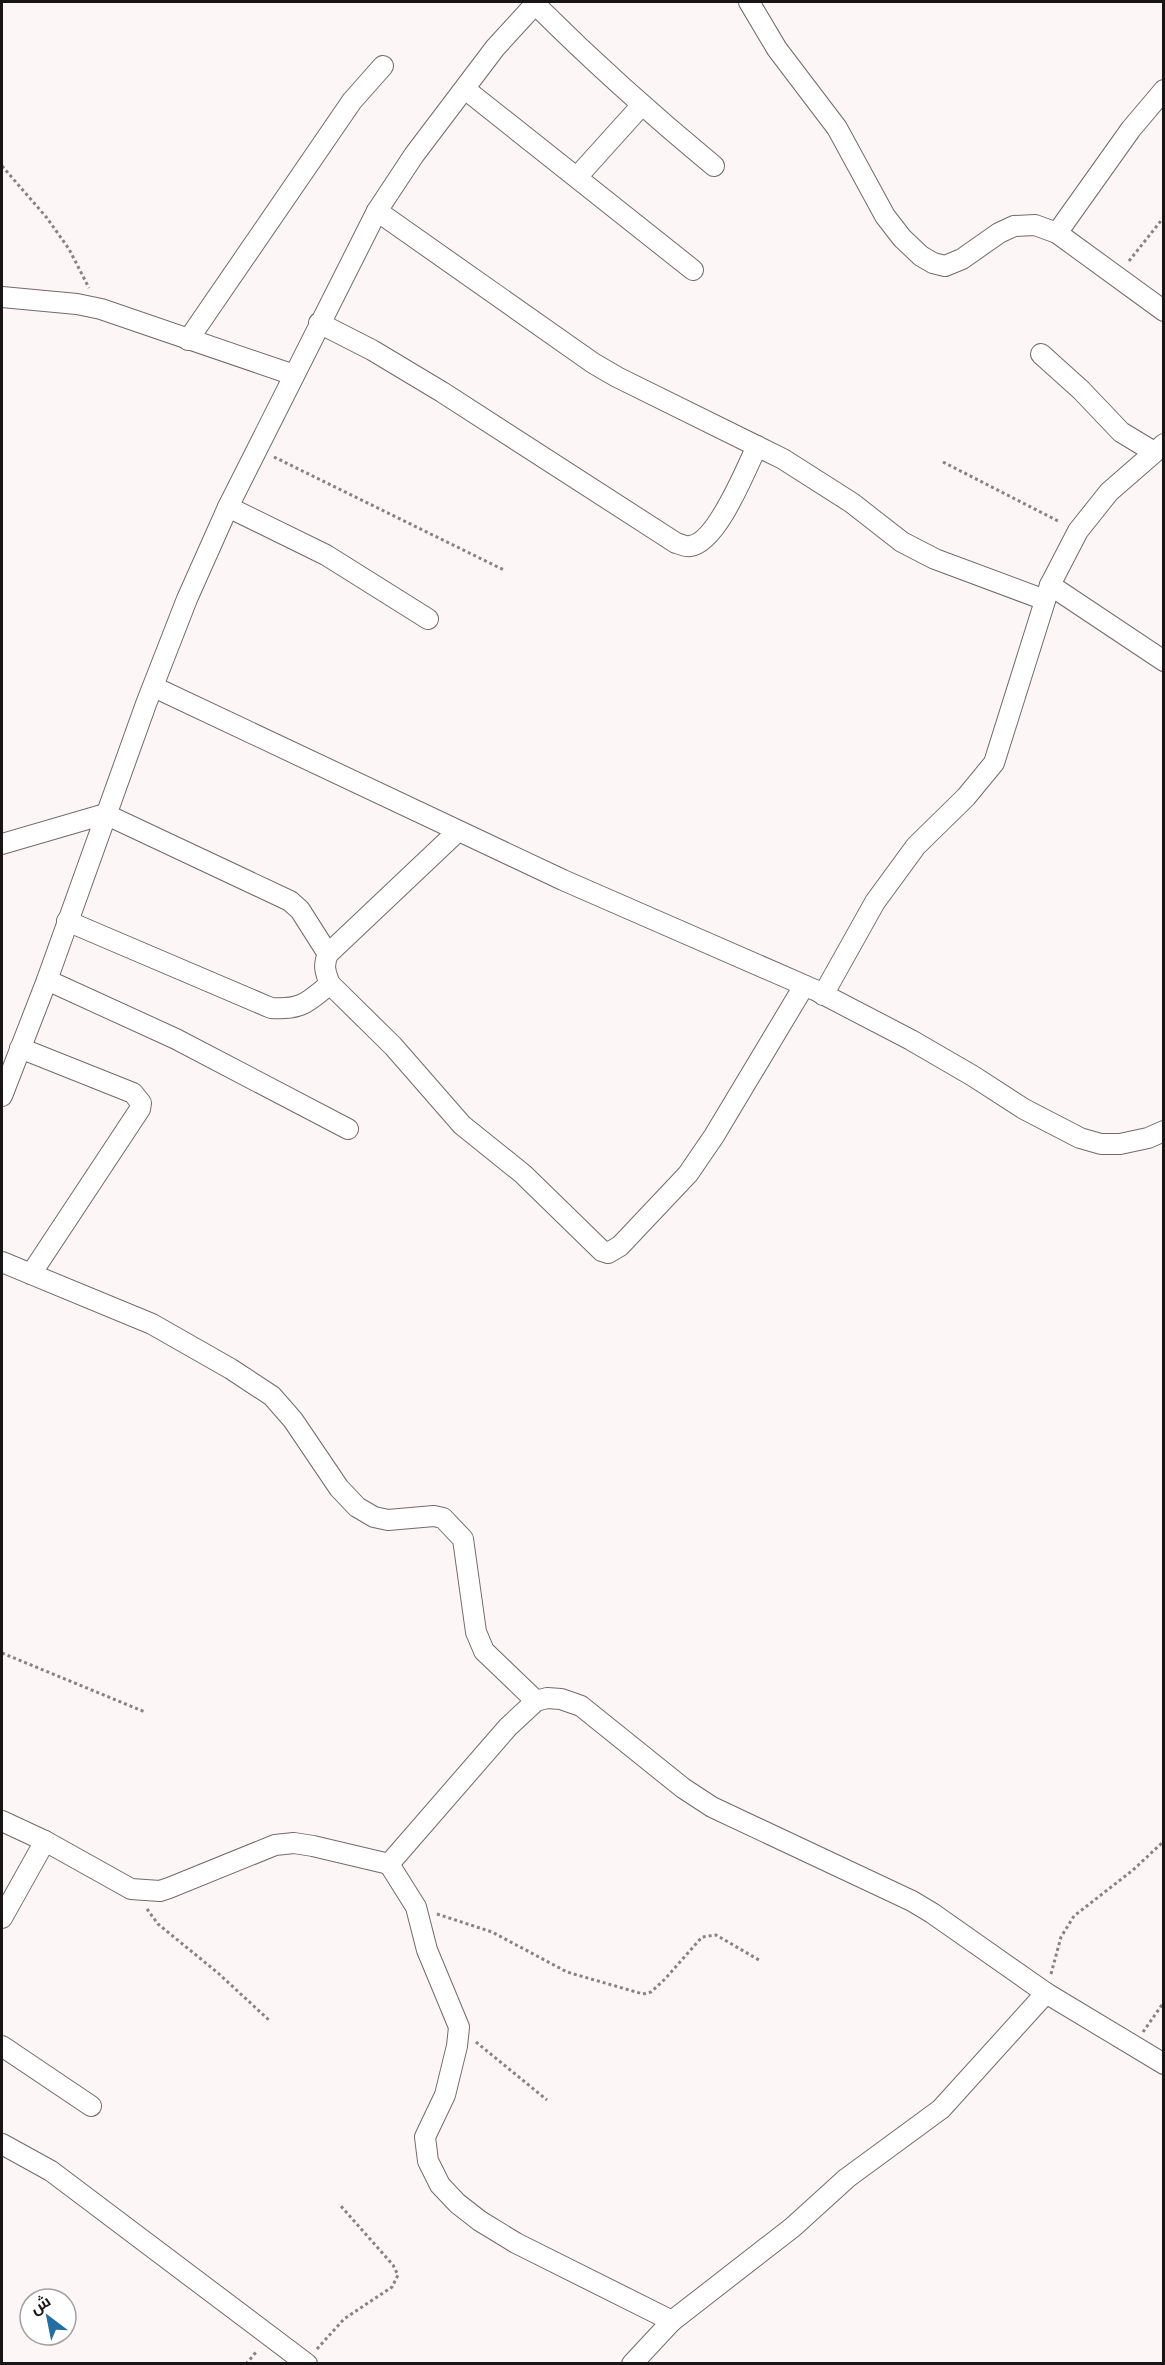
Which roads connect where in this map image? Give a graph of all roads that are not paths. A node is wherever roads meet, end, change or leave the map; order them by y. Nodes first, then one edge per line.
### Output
1 (749, 2) edge
2 (536, 3) edge
3 (382, 66) dead end
4 (465, 89) junction
5 (1164, 90) edge
6 (641, 106) junction
7 (714, 166) dead end
8 (577, 177) junction
9 (376, 211) junction
10 (1057, 234) junction
11 (693, 270) dead end
12 (2, 297) edge
13 (1164, 311) edge
14 (319, 323) junction
15 (188, 340) junction
16 (1041, 354) dead end
17 (294, 375) junction
18 (757, 446) junction
19 (1159, 448) edge
20 (228, 507) junction
21 (1048, 592) junction
22 (428, 619) dead end
23 (1164, 661) edge
24 (154, 687) junction
25 (105, 814) junction
26 (458, 831) junction
27 (2, 844) edge
28 (68, 921) junction
29 (328, 954) junction
30 (47, 980) junction
31 (330, 984) junction
32 (804, 986) junction
33 (823, 995) junction
34 (20, 1048) junction
35 (2, 1096) edge
36 (348, 1130) dead end
37 (1164, 1131) edge
38 (2, 1262) edge
39 (31, 1274) junction
40 (536, 1701) junction
41 (2, 1821) edge
42 (45, 1841) junction
43 (389, 1864) junction
44 (2, 1918) edge
45 (1046, 1993) junction
46 (2, 2046) edge
47 (1164, 2064) edge
48 (91, 2106) dead end
49 (2, 2144) edge
50 (672, 2321) junction
51 (640, 2361) edge
52 (307, 2363) edge

1 - 10 street
2 - 4 street
2 - 6 street
3 - 15 street
4 - 8 street
4 - 9 street
5 - 10 street
6 - 7 street
6 - 8 street
8 - 11 street
9 - 14 street
9 - 18 street
10 - 13 street
12 - 15 street
14 - 17 street
14 - 18 street
15 - 17 street
16 - 19 street
17 - 20 street
18 - 21 street
19 - 21 street
20 - 22 street
20 - 24 street
21 - 23 street
21 - 33 street
24 - 25 street
24 - 26 street
25 - 27 street
25 - 28 street
25 - 29 street
26 - 29 street
26 - 32 street
28 - 30 street
28 - 31 street
29 - 31 street
30 - 34 street
30 - 36 street
31 - 32 street
32 - 33 street
33 - 37 street
34 - 35 street
34 - 39 street
38 - 39 street
39 - 40 street
40 - 43 street
40 - 45 street
41 - 42 street
42 - 43 street
42 - 44 street
43 - 50 street
45 - 47 street
45 - 50 street
46 - 48 street
49 - 52 street
50 - 51 street

